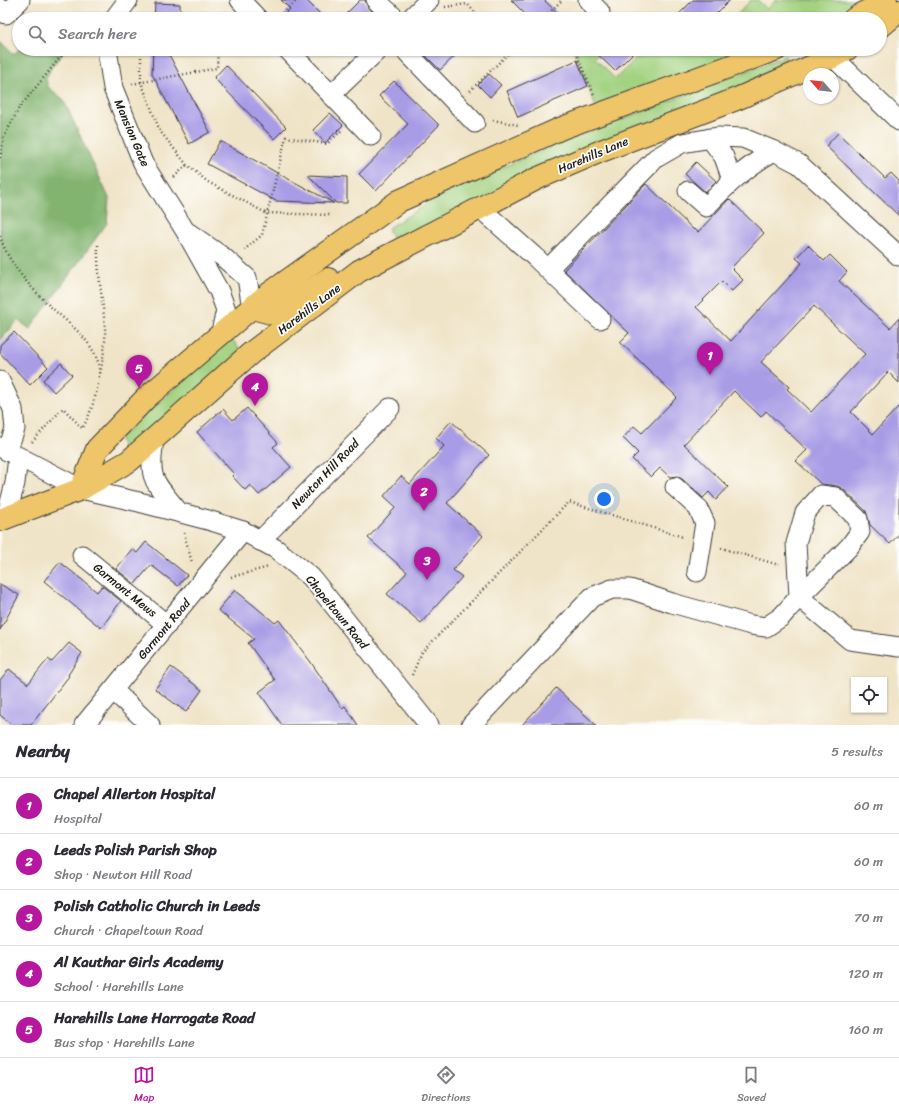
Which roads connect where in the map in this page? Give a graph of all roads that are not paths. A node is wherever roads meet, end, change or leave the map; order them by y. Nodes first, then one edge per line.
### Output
1 (20, 0) edge
2 (128, 0) edge
3 (240, 0) edge
4 (376, 0) edge
5 (886, 0) edge
6 (0, 8) edge
7 (899, 11) edge
8 (119, 12) edge
9 (251, 12) edge
10 (389, 12) edge
11 (866, 12) edge
12 (887, 21) edge
13 (108, 56) edge
14 (294, 56) edge
15 (372, 56) edge
16 (411, 56) edge
17 (758, 56) edge
18 (828, 56) edge
19 (840, 56) edge
20 (331, 95) junction
21 (466, 114) road end
22 (899, 121) edge
23 (371, 136) dead end
24 (710, 138) junction
25 (774, 151) junction
26 (732, 180) junction
27 (688, 192) dead end
28 (481, 209) junction
29 (186, 232) junction
30 (899, 256) edge
31 (548, 270) junction
32 (359, 271) junction
33 (295, 276) junction
34 (247, 278) junction
35 (220, 291) junction
36 (252, 308) junction
37 (600, 319) dead end
38 (220, 336) junction
39 (251, 353) junction
40 (0, 381) edge
41 (390, 408) dead end
42 (154, 439) junction
43 (8, 452) edge
44 (675, 487) dead end
45 (81, 490) junction
46 (178, 511) junction
47 (3, 519) edge
48 (243, 531) junction
49 (260, 541) junction
50 (82, 555) dead end
51 (696, 572) dead end
52 (799, 597) junction
53 (168, 625) junction
54 (899, 648) edge
55 (113, 690) junction
56 (84, 725) edge
57 (150, 725) edge
58 (429, 725) edge
59 (471, 725) edge

1 - 6 street
2 - 8 street
3 - 9 street
4 - 10 street
5 - 11 main road
7 - 12 main road
13 - 29 street, Mansion Gate
14 - 20 street
15 - 20 street
16 - 21 street
17 - 33 main road
18 - 28 main road, Harehills Lane
19 - 22 street
20 - 23 street
24 - 25 street
24 - 26 street
24 - 31 street
25 - 26 street
25 - 30 street
26 - 27 street
28 - 31 street
28 - 32 main road, Harehills Lane
29 - 34 street, Mansion Gate
29 - 35 street, Mansion Gate
31 - 37 street
32 - 36 main road
32 - 39 main road, Harehills Lane
33 - 34 street
33 - 36 main road
34 - 36 street
35 - 36 street
35 - 38 street, Mansion Gate
36 - 38 main road
36 - 39 main road
38 - 45 main road
39 - 42 main road, Harehills Lane
40 - 43 street
41 - 49 street, Newton Hill Road
42 - 45 main road, Harehills Lane
42 - 46 street
43 - 45 street, Chapeltown Road
43 - 47 street
44 - 51 street
45 - 46 street, Chapeltown Road
45 - 47 main road, Harehills Lane
46 - 48 street, Chapeltown Road
48 - 49 street, Chapeltown Road
48 - 53 street, Garmont Road
49 - 58 street, Chapeltown Road
50 - 53 street, Garmont Mews
52 - 52 street
52 - 54 street
52 - 59 street
53 - 55 street, Garmont Road
55 - 56 street, Garmont Road
55 - 57 street

